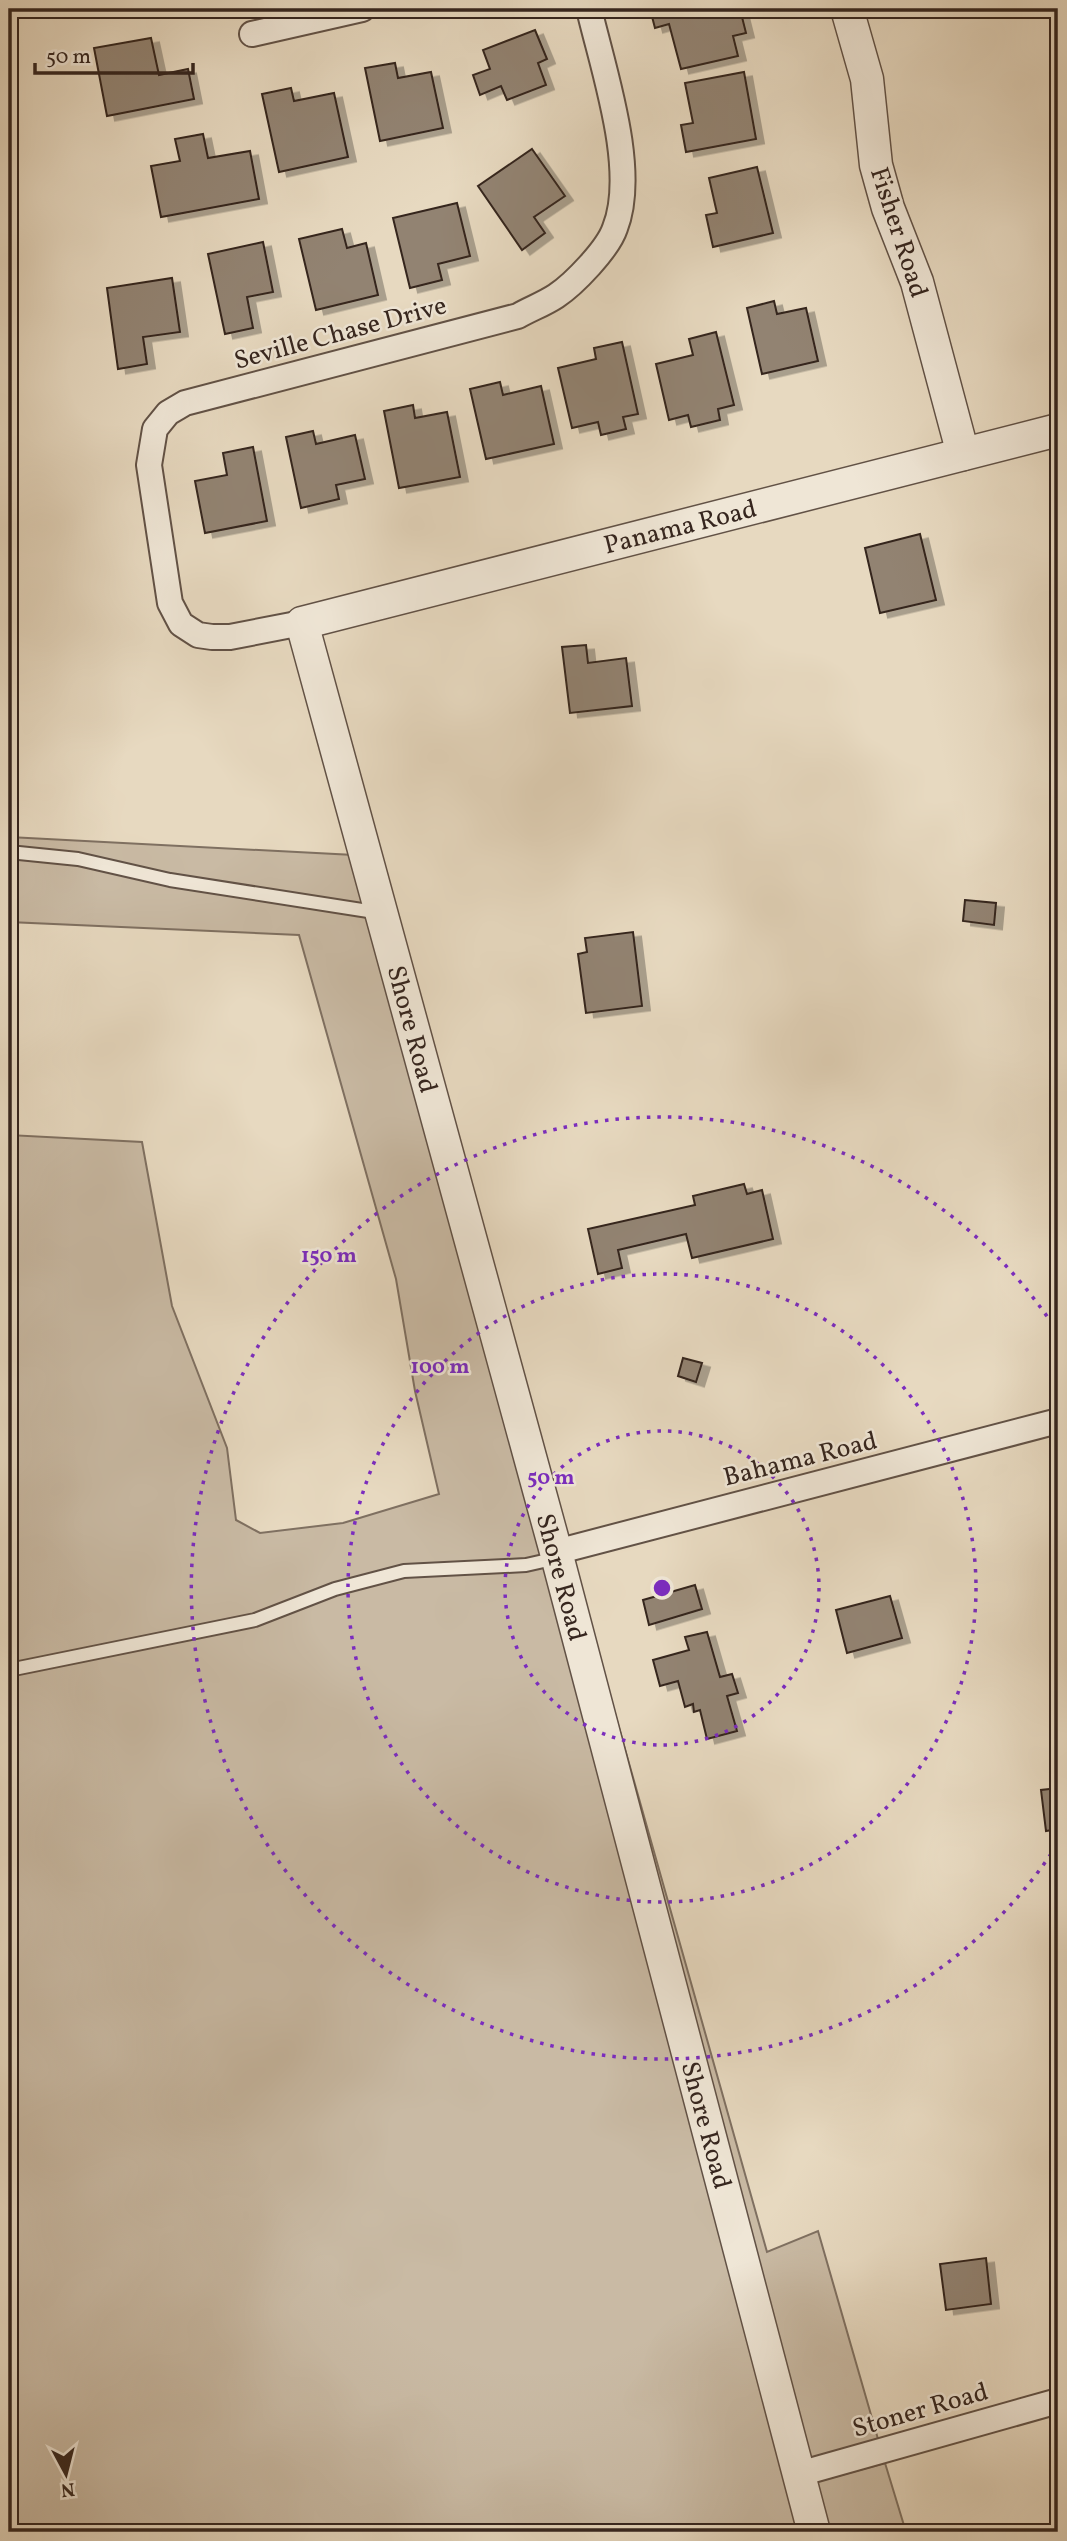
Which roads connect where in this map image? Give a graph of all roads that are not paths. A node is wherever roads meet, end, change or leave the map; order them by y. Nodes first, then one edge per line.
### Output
1 (362, 9) edge
2 (589, 9) edge
3 (847, 9) edge
4 (252, 34) dead end
5 (1058, 430) edge
6 (963, 454) junction
7 (302, 623) junction
8 (9, 852) edge
9 (381, 913) junction
10 (1058, 1421) edge
11 (556, 1555) junction
12 (9, 1670) edge
13 (1058, 2401) edge
14 (799, 2474) junction
15 (814, 2532) edge

1 - 4 street
2 - 7 street, Seville Chase Drive
3 - 6 street, Fisher Road
5 - 6 street, Panama Road
6 - 7 street, Panama Road
7 - 9 street, Shore Road
8 - 9 lane
9 - 11 street, Shore Road
10 - 11 street, Bahama Road
11 - 12 lane
11 - 14 street, Shore Road
13 - 14 street, Stoner Road
14 - 15 street, Shore Road

